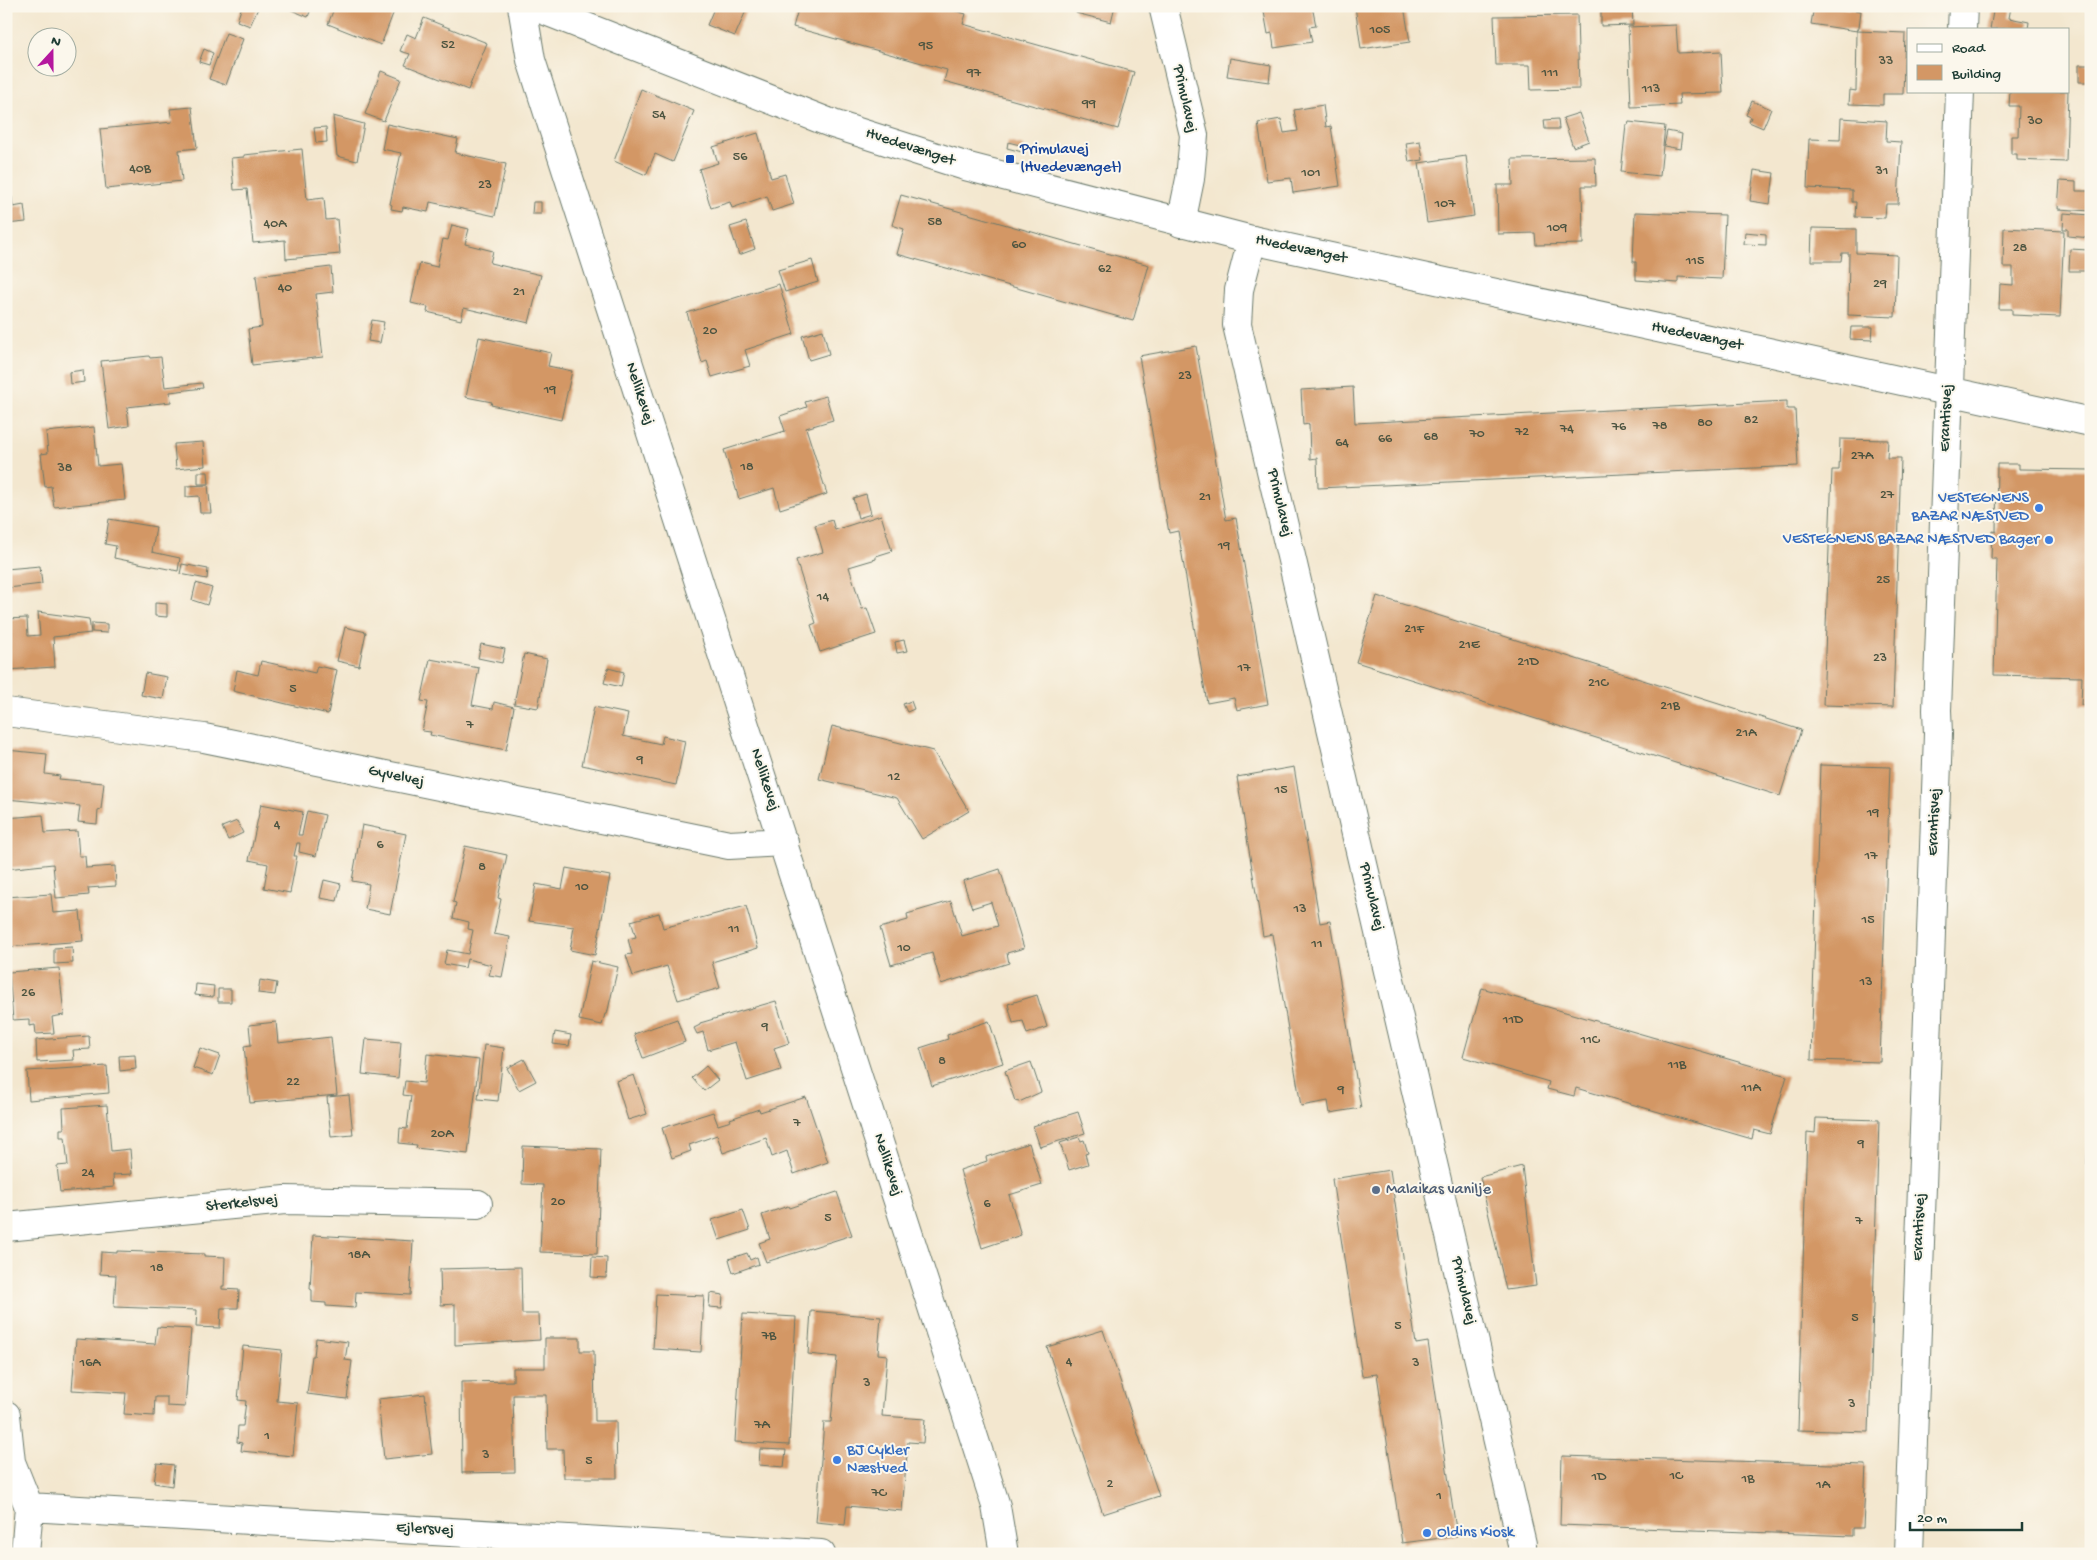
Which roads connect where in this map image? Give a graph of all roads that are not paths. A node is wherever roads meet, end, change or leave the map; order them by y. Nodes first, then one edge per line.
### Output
1 (522, 6) edge
2 (533, 6) edge
3 (1163, 6) edge
4 (1963, 6) edge
5 (1962, 28) edge
6 (1960, 92) edge
7 (1180, 223) junction
8 (1252, 240) junction
9 (1948, 391) junction
10 (2091, 422) edge
11 (6, 712) edge
12 (784, 842) junction
13 (478, 1204) dead end
14 (6, 1227) edge
15 (6, 1415) edge
16 (9, 1461) edge
17 (29, 1507) junction
18 (25, 1554) edge
19 (821, 1554) edge
20 (1004, 1554) edge
21 (1522, 1554) edge
22 (1909, 1554) edge

1 - 12 street, Nellikevej
2 - 7 street, Hvedevænget
3 - 7 street, Primulavej
4 - 5 street
6 - 9 street, Erantisvej
7 - 8 street, Hvedevænget
8 - 9 street, Hvedevænget
8 - 21 street, Primulavej
9 - 10 street, Hvedevænget
9 - 22 street, Erantisvej
11 - 12 street, Gyvelvej
12 - 20 street, Nellikevej
13 - 14 street, Sterkelsvej
15 - 16 street
16 - 17 street
17 - 18 street
17 - 19 street, Ejlersvej

